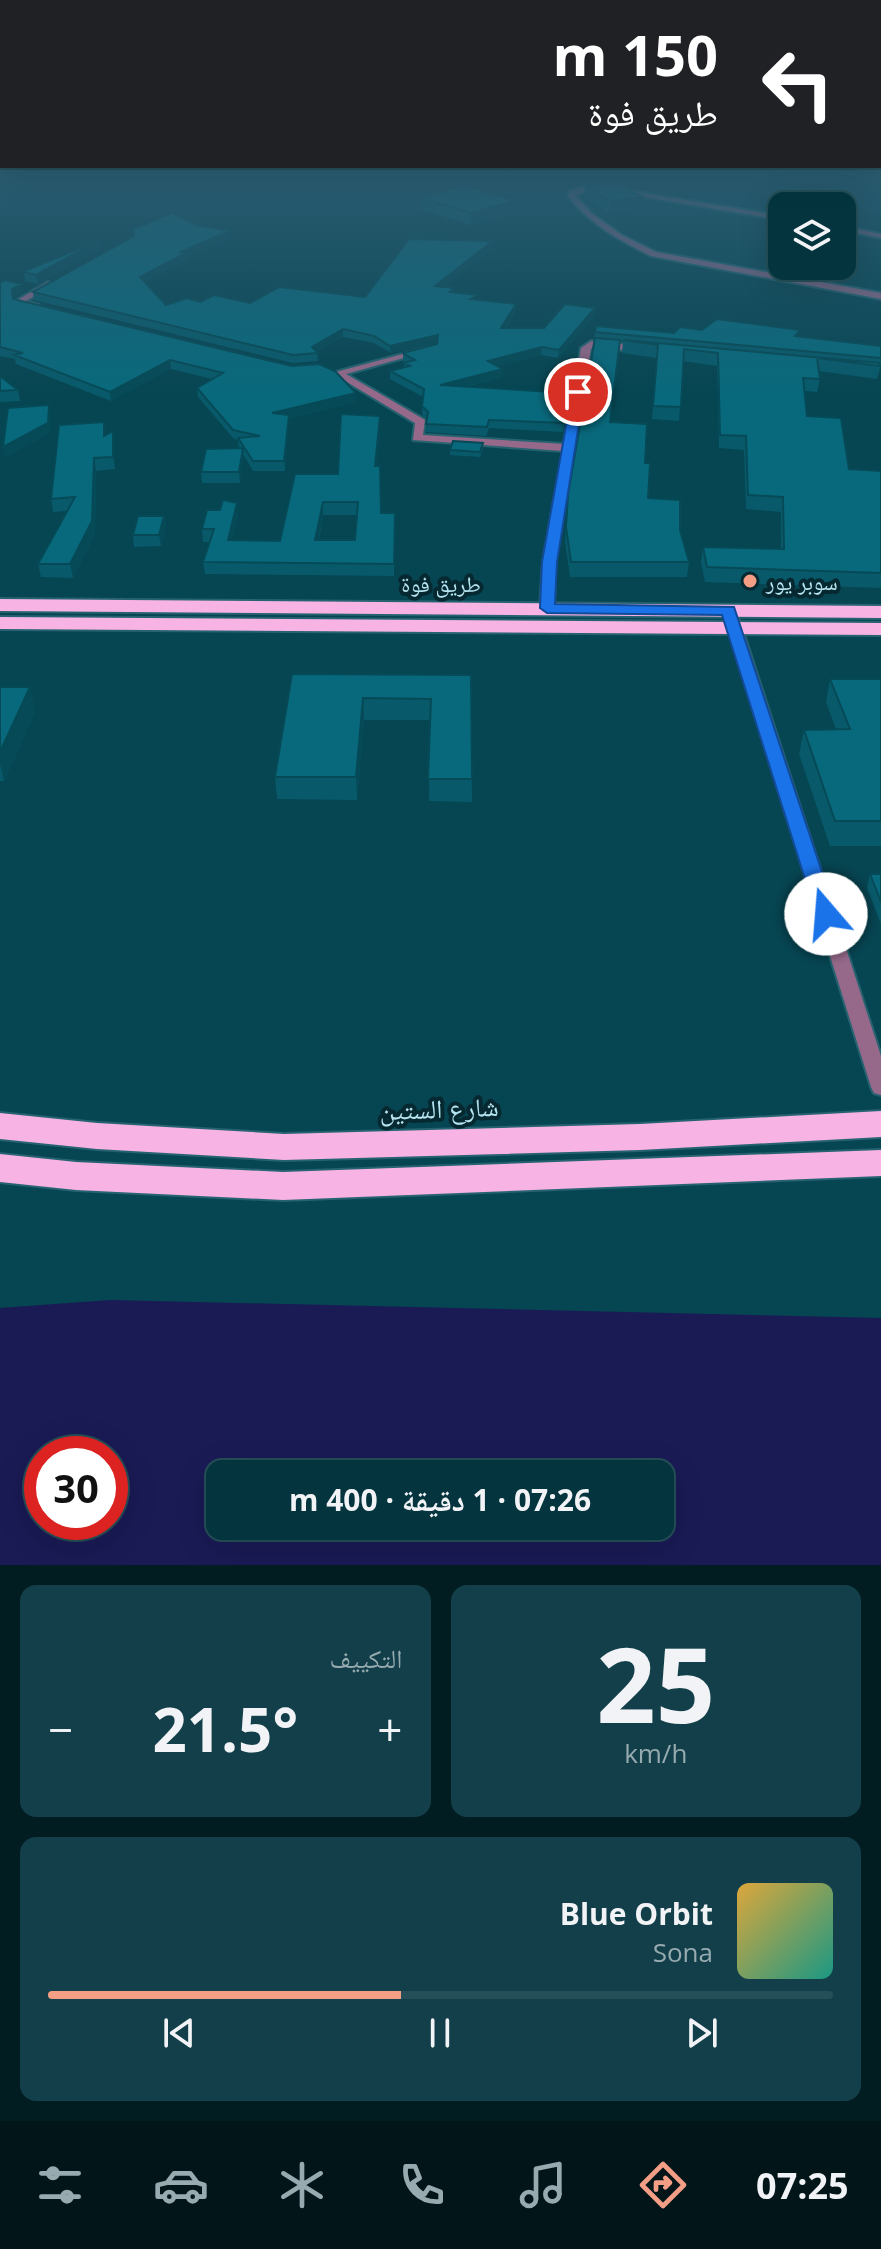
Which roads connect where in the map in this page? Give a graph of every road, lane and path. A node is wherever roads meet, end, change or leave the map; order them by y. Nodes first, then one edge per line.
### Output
1 (640, 247) edge
2 (66, 275) edge
3 (768, 275) edge
4 (795, 280) edge
5 (27, 287) edge
6 (41, 290) junction
7 (881, 296) edge
8 (50, 311) edge
9 (433, 347) edge
10 (652, 350) edge
11 (569, 448) junction
12 (0, 605) edge
13 (547, 608) junction
14 (881, 612) edge
15 (732, 619) junction
16 (0, 623) edge
17 (881, 629) edge
18 (881, 1087) edge
19 (881, 1124) edge
20 (0, 1126) edge
21 (881, 1163) edge
22 (0, 1168) edge

1 - 3 street
2 - 6 street
4 - 7 street
5 - 6 street
6 - 8 street
9 - 11 street
10 - 11 street
11 - 13 street
12 - 13 highway, طريق فوة
13 - 15 highway, طريق فوة
14 - 15 highway, طريق فوة
15 - 16 highway, طريق فوة
15 - 17 highway, طريق فوة
15 - 18 street
19 - 20 highway, شارع الستين
21 - 22 highway

